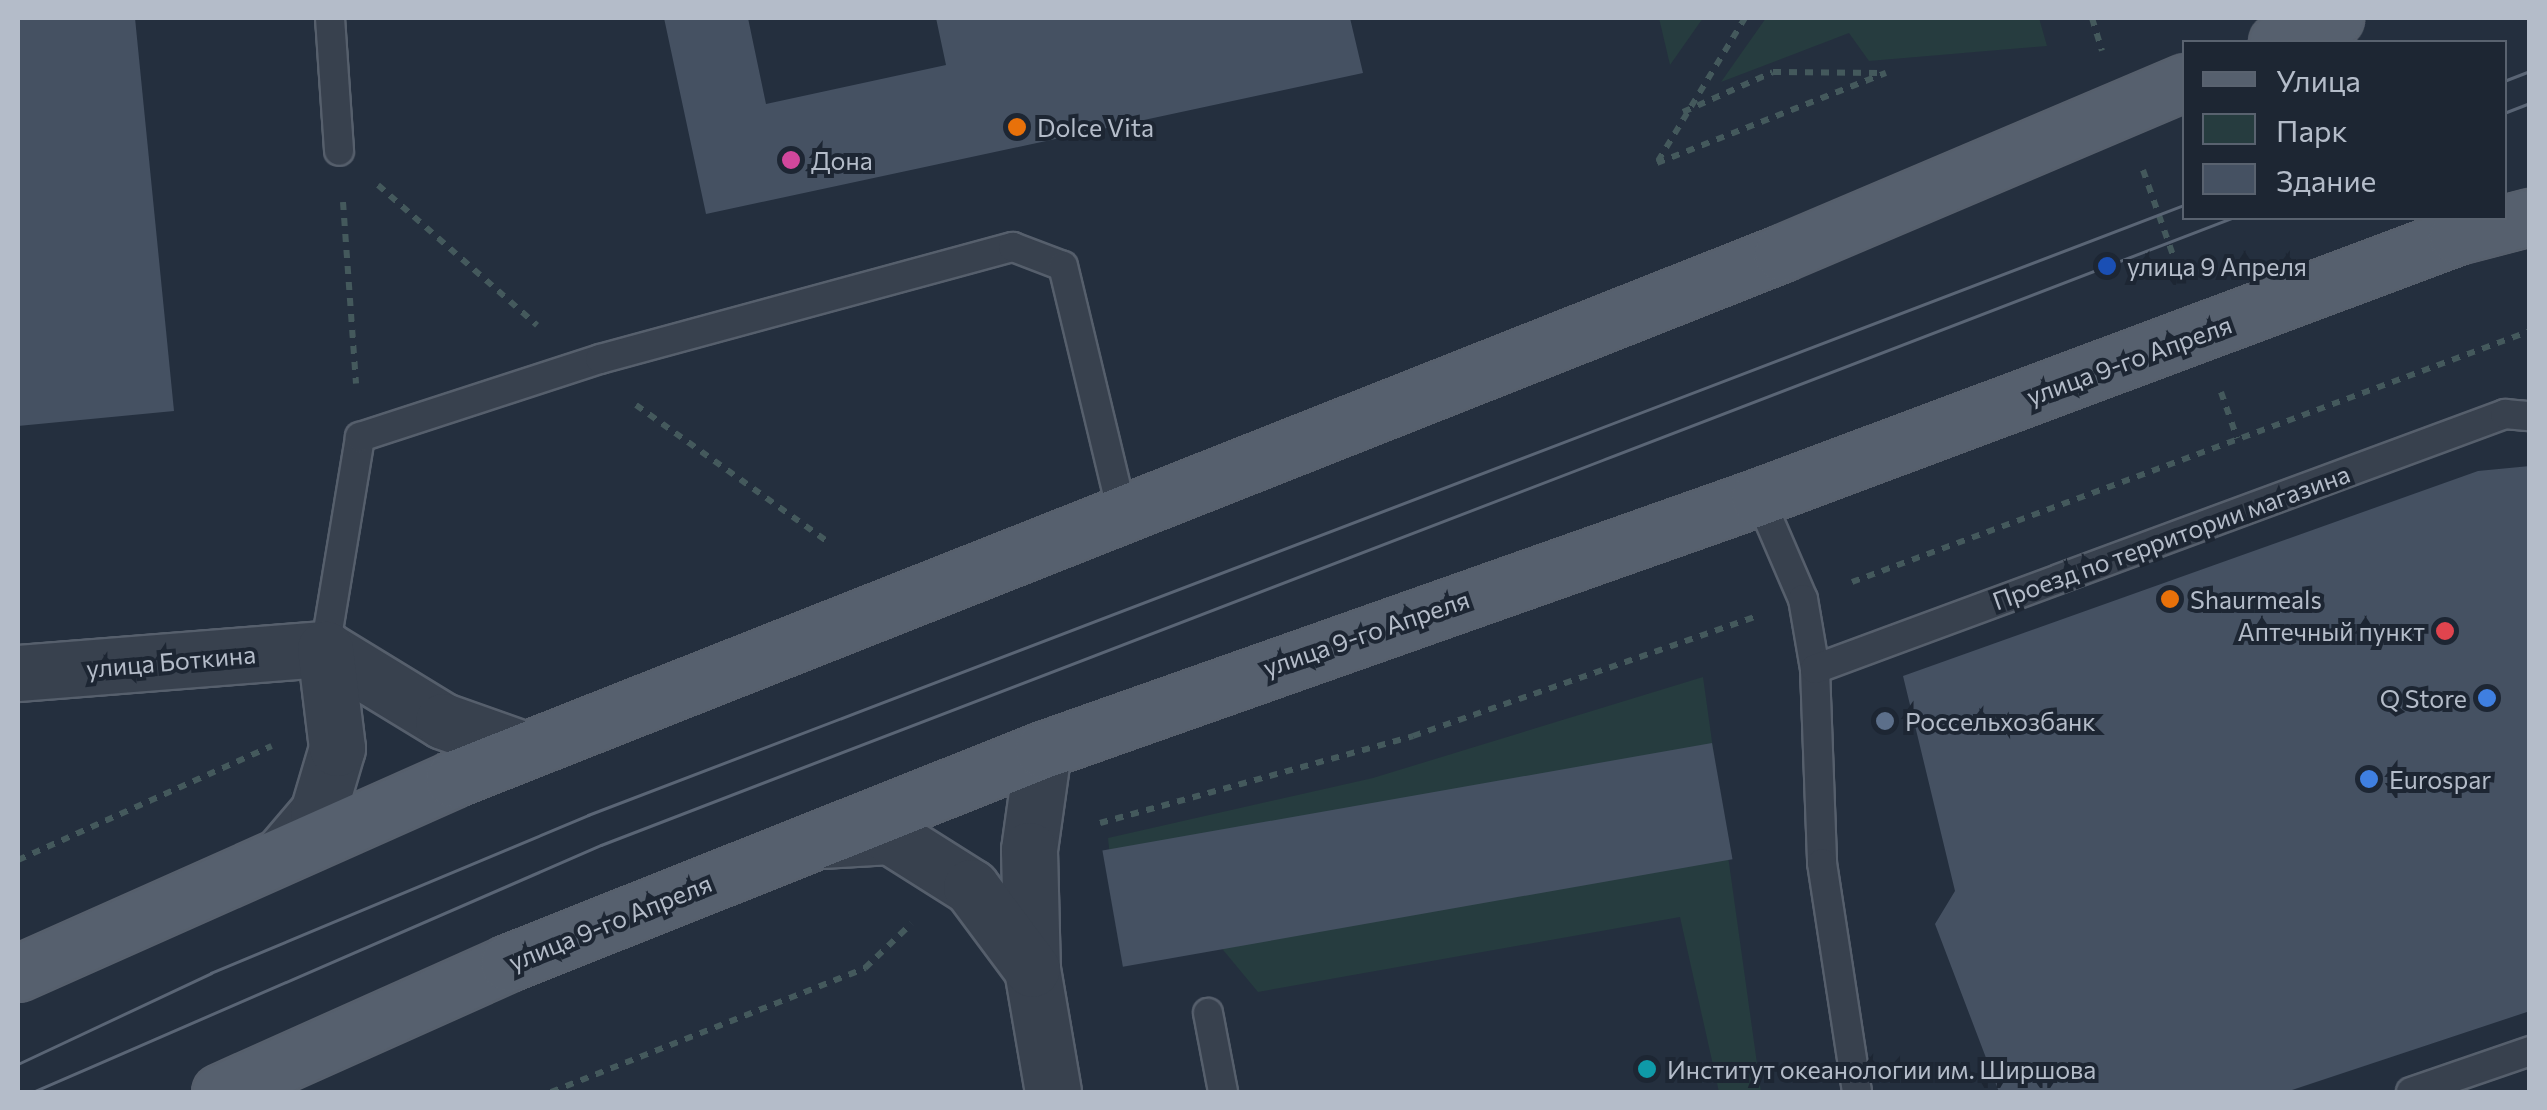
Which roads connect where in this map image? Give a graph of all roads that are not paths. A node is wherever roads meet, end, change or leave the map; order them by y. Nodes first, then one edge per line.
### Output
1 (330, 18) edge
2 (2335, 18) edge
3 (2282, 40) edge
4 (2182, 83) edge
5 (339, 150) road end
6 (2530, 217) edge
7 (2457, 236) junction
8 (2530, 248) edge
9 (2530, 416) edge
10 (1759, 497) junction
11 (1123, 516) junction
12 (325, 649) junction
13 (1815, 669) junction
14 (18, 674) edge
15 (525, 750) junction
16 (1043, 750) junction
17 (810, 841) junction
18 (283, 852) junction
19 (1032, 970) junction
20 (18, 974) edge
21 (1208, 1013) dead end
22 (2530, 1051) edge
23 (220, 1092) edge
24 (1053, 1092) edge
25 (1223, 1092) edge
26 (1857, 1092) edge
27 (2411, 1092) edge

1 - 5 lane
2 - 3 main road
4 - 11 main road
6 - 7 main road, улица 9-го Апреля
7 - 8 main road
7 - 10 main road, улица 9-го Апреля
9 - 13 lane, Проезд по территории магазина
10 - 13 lane
10 - 16 main road, улица 9-го Апреля
11 - 12 lane
11 - 15 main road
12 - 14 street, улица Боткина
12 - 15 street
12 - 18 street
13 - 26 lane
15 - 18 main road
16 - 17 main road, улица 9-го Апреля
16 - 19 street
17 - 19 street
17 - 23 main road, улица 9-го Апреля
18 - 20 main road
19 - 24 street
21 - 25 lane
22 - 27 lane

